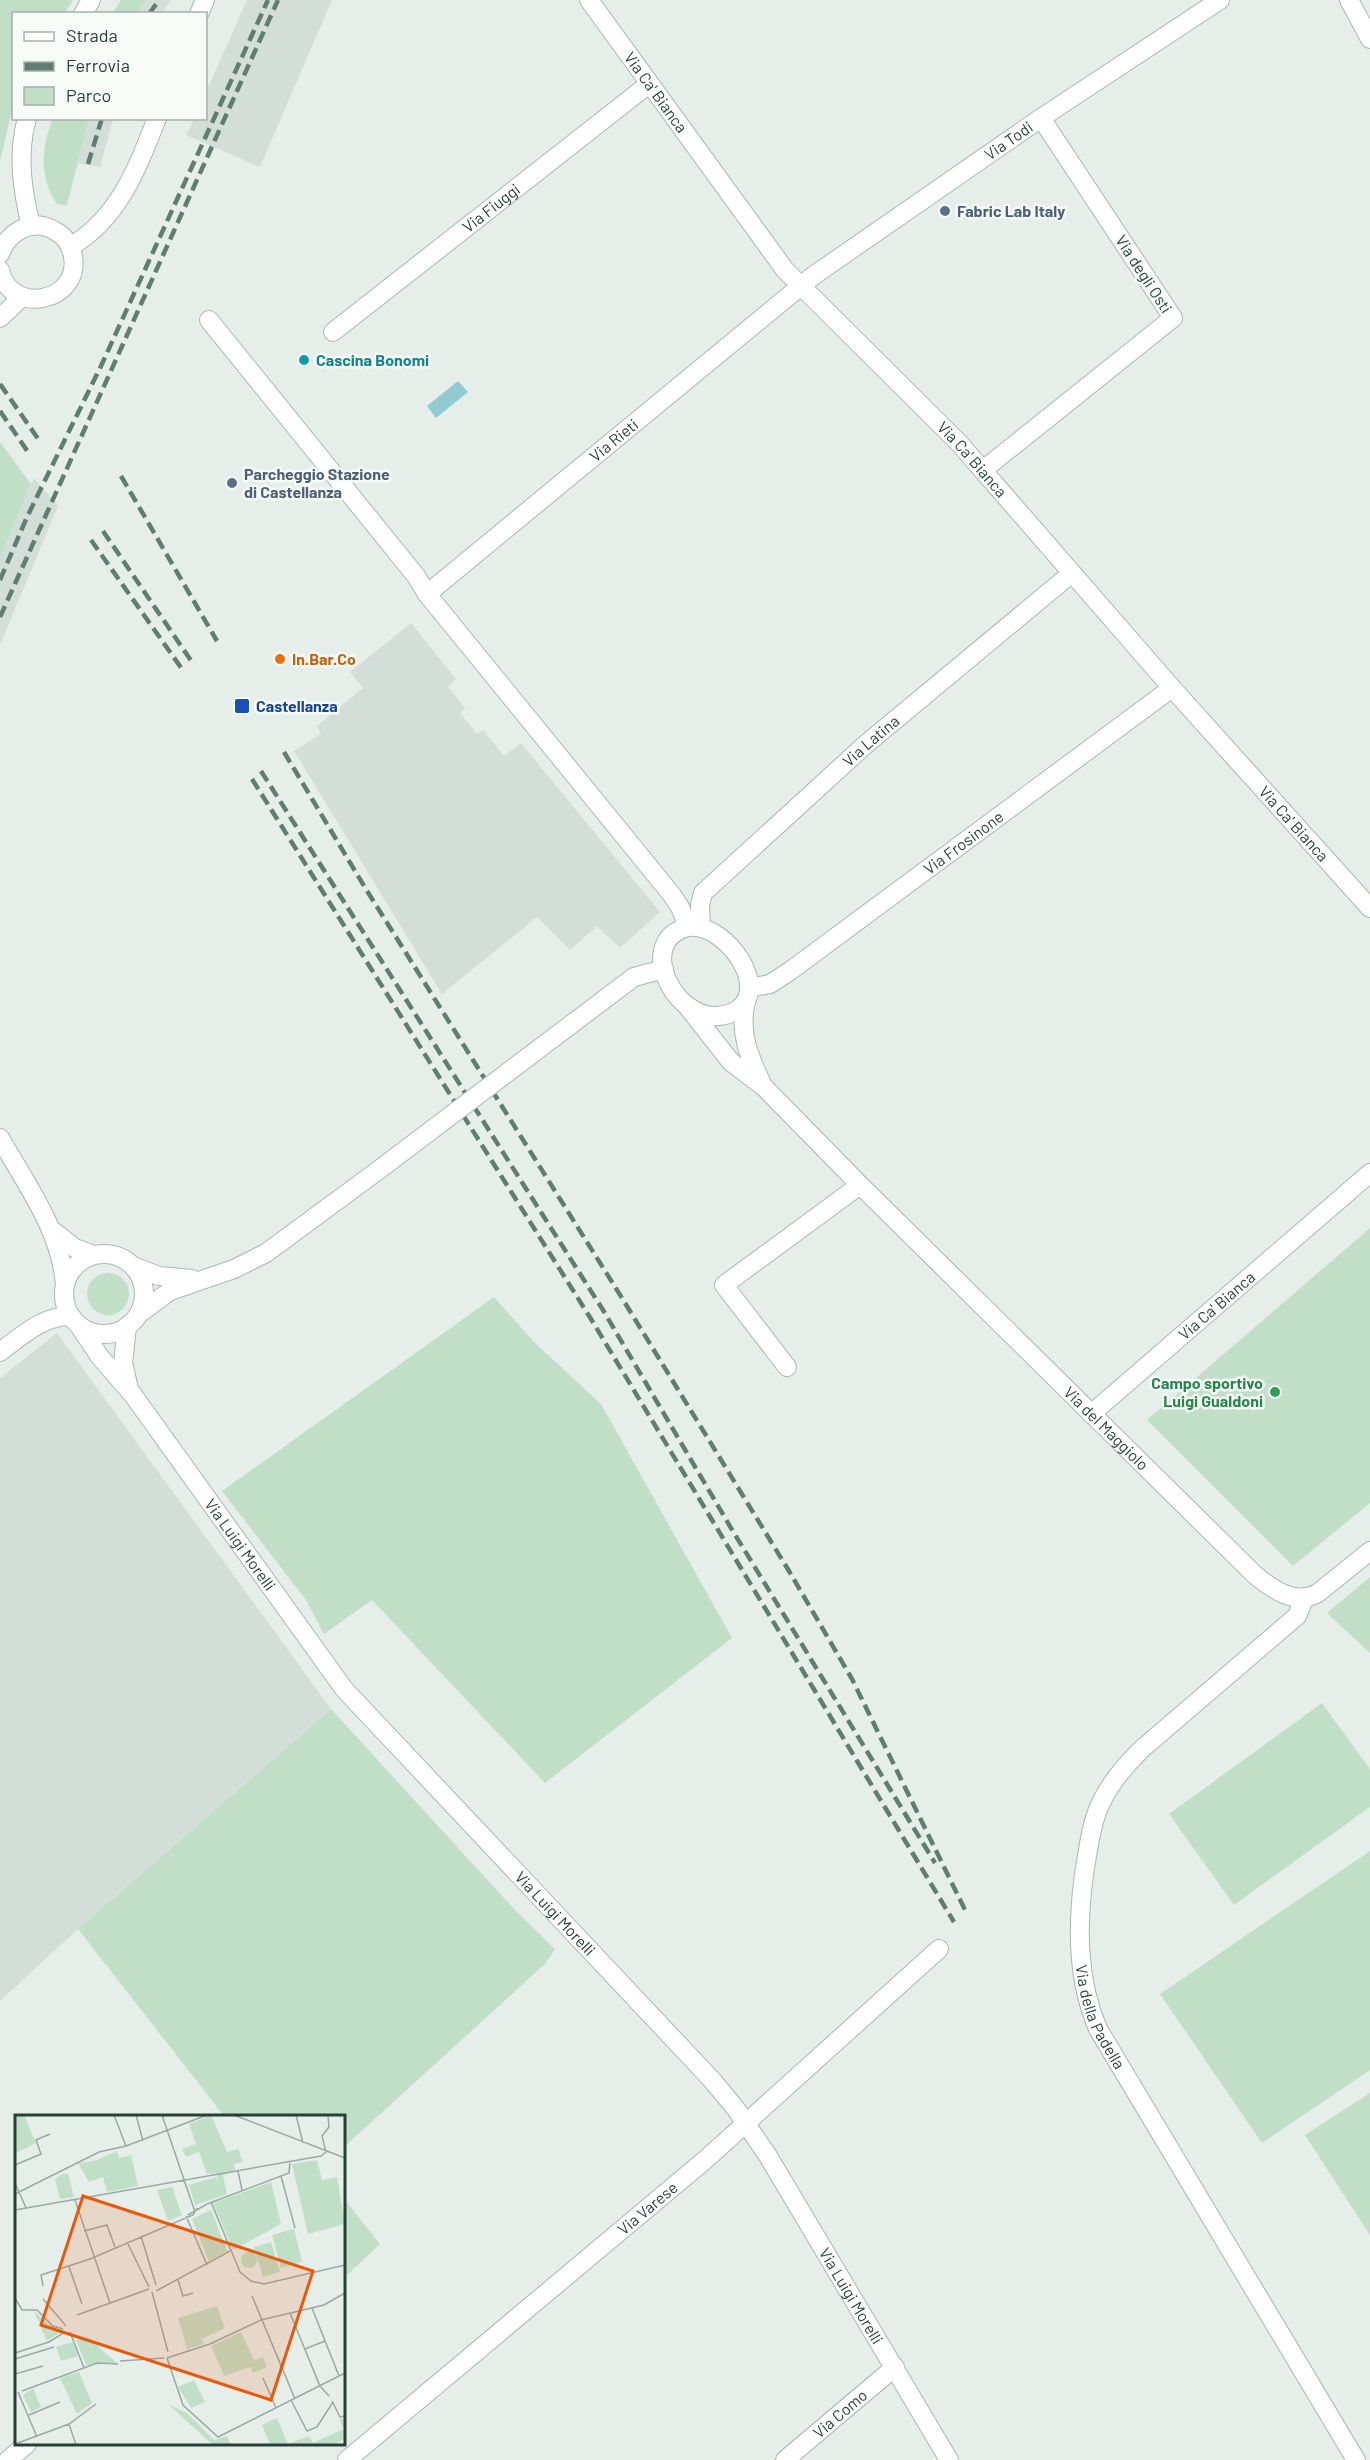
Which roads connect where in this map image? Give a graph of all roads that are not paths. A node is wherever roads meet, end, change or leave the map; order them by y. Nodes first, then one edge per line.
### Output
1 (589, 0) edge
2 (1220, 0) edge
3 (1349, 0) edge
4 (1370, 39) edge
5 (649, 84) junction
6 (1041, 118) junction
7 (26, 120) edge
8 (156, 120) edge
9 (31, 226) junction
10 (70, 247) junction
11 (0, 254) edge
12 (0, 270) edge
13 (801, 287) junction
14 (22, 297) junction
15 (0, 318) edge
16 (209, 320) dead end
17 (333, 332) dead end
18 (983, 470) junction
19 (1072, 573) junction
20 (428, 594) junction
21 (1172, 688) junction
22 (1370, 908) edge
23 (695, 927) junction
24 (664, 969) junction
25 (748, 995) junction
26 (687, 1006) junction
27 (764, 1087) junction
28 (0, 1138) edge
29 (1370, 1173) edge
30 (860, 1185) junction
31 (51, 1229) junction
32 (93, 1255) junction
33 (133, 1266) junction
34 (200, 1279) junction
35 (65, 1287) junction
36 (74, 1320) junction
37 (133, 1320) junction
38 (0, 1352) edge
39 (787, 1367) dead end
40 (129, 1390) junction
41 (1091, 1414) junction
42 (1370, 1551) edge
43 (1305, 1597) junction
44 (939, 1949) dead end
45 (747, 2124) junction
46 (895, 2367) junction
47 (26, 2445) edge
48 (8, 2460) edge
49 (347, 2460) edge
50 (785, 2460) edge
51 (949, 2460) edge
52 (1356, 2460) edge

1 - 5 street, Via Ca' Bianca
2 - 6 street, Via Todi
3 - 4 street
5 - 13 street, Via Ca' Bianca
5 - 17 street, Via Fiuggi
6 - 13 street, Via Todi
6 - 18 street, Via degli Osti
7 - 9 street
8 - 10 street
9 - 10 street
9 - 11 street
10 - 14 street
12 - 14 street
13 - 18 street, Via Ca' Bianca
13 - 20 street, Via Rieti
14 - 15 street
16 - 20 street
18 - 19 street, Via Ca' Bianca
19 - 21 street, Via Ca' Bianca
19 - 23 street, Via Latina
20 - 23 street
21 - 22 street, Via Ca' Bianca
21 - 25 street, Via Frosinone
23 - 24 street
23 - 25 street
24 - 26 street
24 - 34 street, bridge
25 - 26 street
25 - 27 street, Via del Maggiolo
26 - 27 street, Via del Maggiolo
27 - 30 street, Via del Maggiolo
28 - 31 street
29 - 41 street, Via Ca' Bianca
30 - 39 street
30 - 41 street, Via del Maggiolo
31 - 32 street
31 - 35 street
32 - 33 street
32 - 35 street
33 - 34 street
33 - 37 street
34 - 37 street
35 - 36 street
36 - 37 street
36 - 38 street
36 - 40 street, Via Luigi Morelli
37 - 40 street
40 - 45 street, Via Luigi Morelli
41 - 43 street, Via del Maggiolo
42 - 43 street
43 - 52 street, Via della Padella
44 - 45 street, Via Varese
45 - 46 street, Via Luigi Morelli
45 - 49 street, Via Varese
46 - 50 street, Via Como
46 - 51 street, Via Luigi Morelli
47 - 48 street

